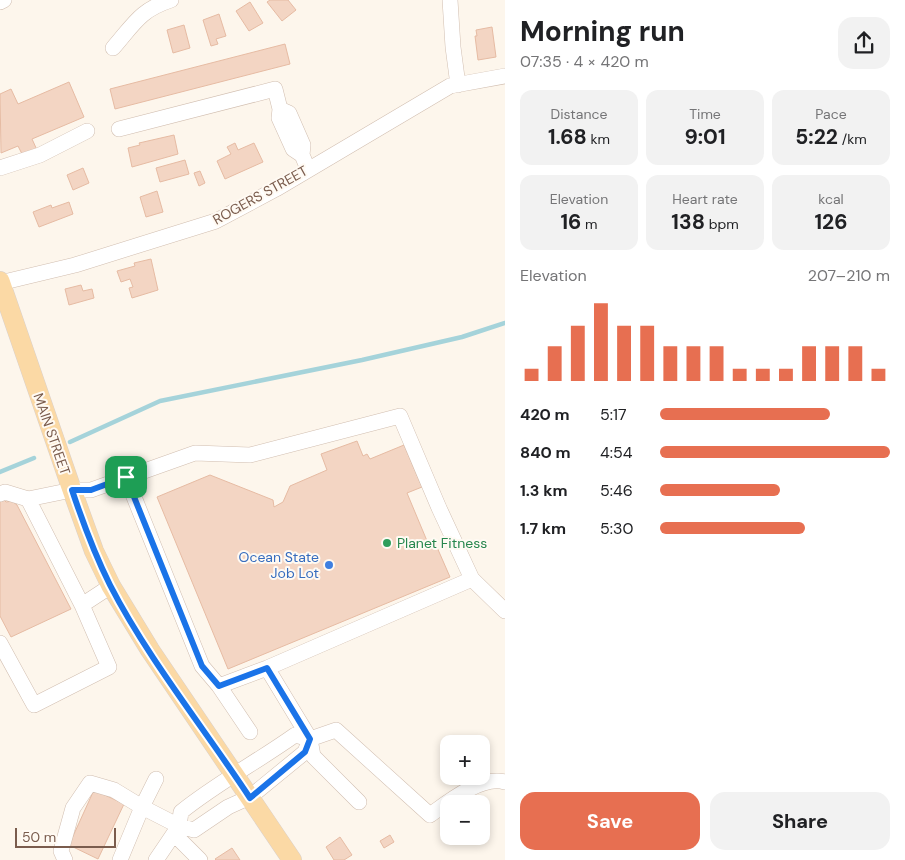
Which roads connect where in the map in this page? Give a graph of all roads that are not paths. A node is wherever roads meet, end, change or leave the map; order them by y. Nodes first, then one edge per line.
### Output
1 (4, 0) edge
2 (171, 0) edge
3 (450, 0) edge
4 (0, 2) edge
5 (113, 48) dead end
6 (505, 76) edge
7 (458, 85) junction
8 (120, 129) dead end
9 (87, 131) dead end
10 (0, 168) edge
11 (308, 169) junction
12 (0, 282) edge
13 (126, 477) junction
14 (72, 490) junction
15 (0, 494) edge
16 (28, 499) junction
17 (472, 579) junction
18 (111, 586) junction
19 (82, 605) junction
20 (505, 611) edge
21 (0, 643) edge
22 (267, 668) junction
23 (219, 686) junction
24 (250, 732) dead end
25 (310, 739) junction
26 (234, 774) junction
27 (156, 779) dead end
28 (505, 782) edge
29 (250, 798) junction
30 (359, 802) dead end
31 (142, 807) junction
32 (177, 830) junction
33 (66, 860) edge
34 (120, 860) edge
35 (156, 860) edge
36 (200, 860) edge
37 (292, 860) edge

1 - 4 street
2 - 5 street
3 - 7 street
6 - 7 street, ROGERS STREET
7 - 11 street, ROGERS STREET
8 - 11 street
9 - 10 street
11 - 12 street, ROGERS STREET
12 - 14 main road, MAIN STREET
13 - 14 street
13 - 17 street
13 - 23 street
14 - 16 street
14 - 18 main road, MAIN STREET
15 - 16 street
16 - 19 street
17 - 20 street
17 - 22 street
18 - 19 street
18 - 26 main road, MAIN STREET
19 - 21 street
22 - 23 street
22 - 25 street
23 - 24 street
25 - 26 street
25 - 28 street
25 - 29 street
25 - 30 street
26 - 29 main road, MAIN STREET
26 - 32 street
27 - 31 street
29 - 32 street
29 - 37 main road, MAIN STREET
31 - 32 street
31 - 33 street
31 - 34 street
32 - 35 street
32 - 36 street

